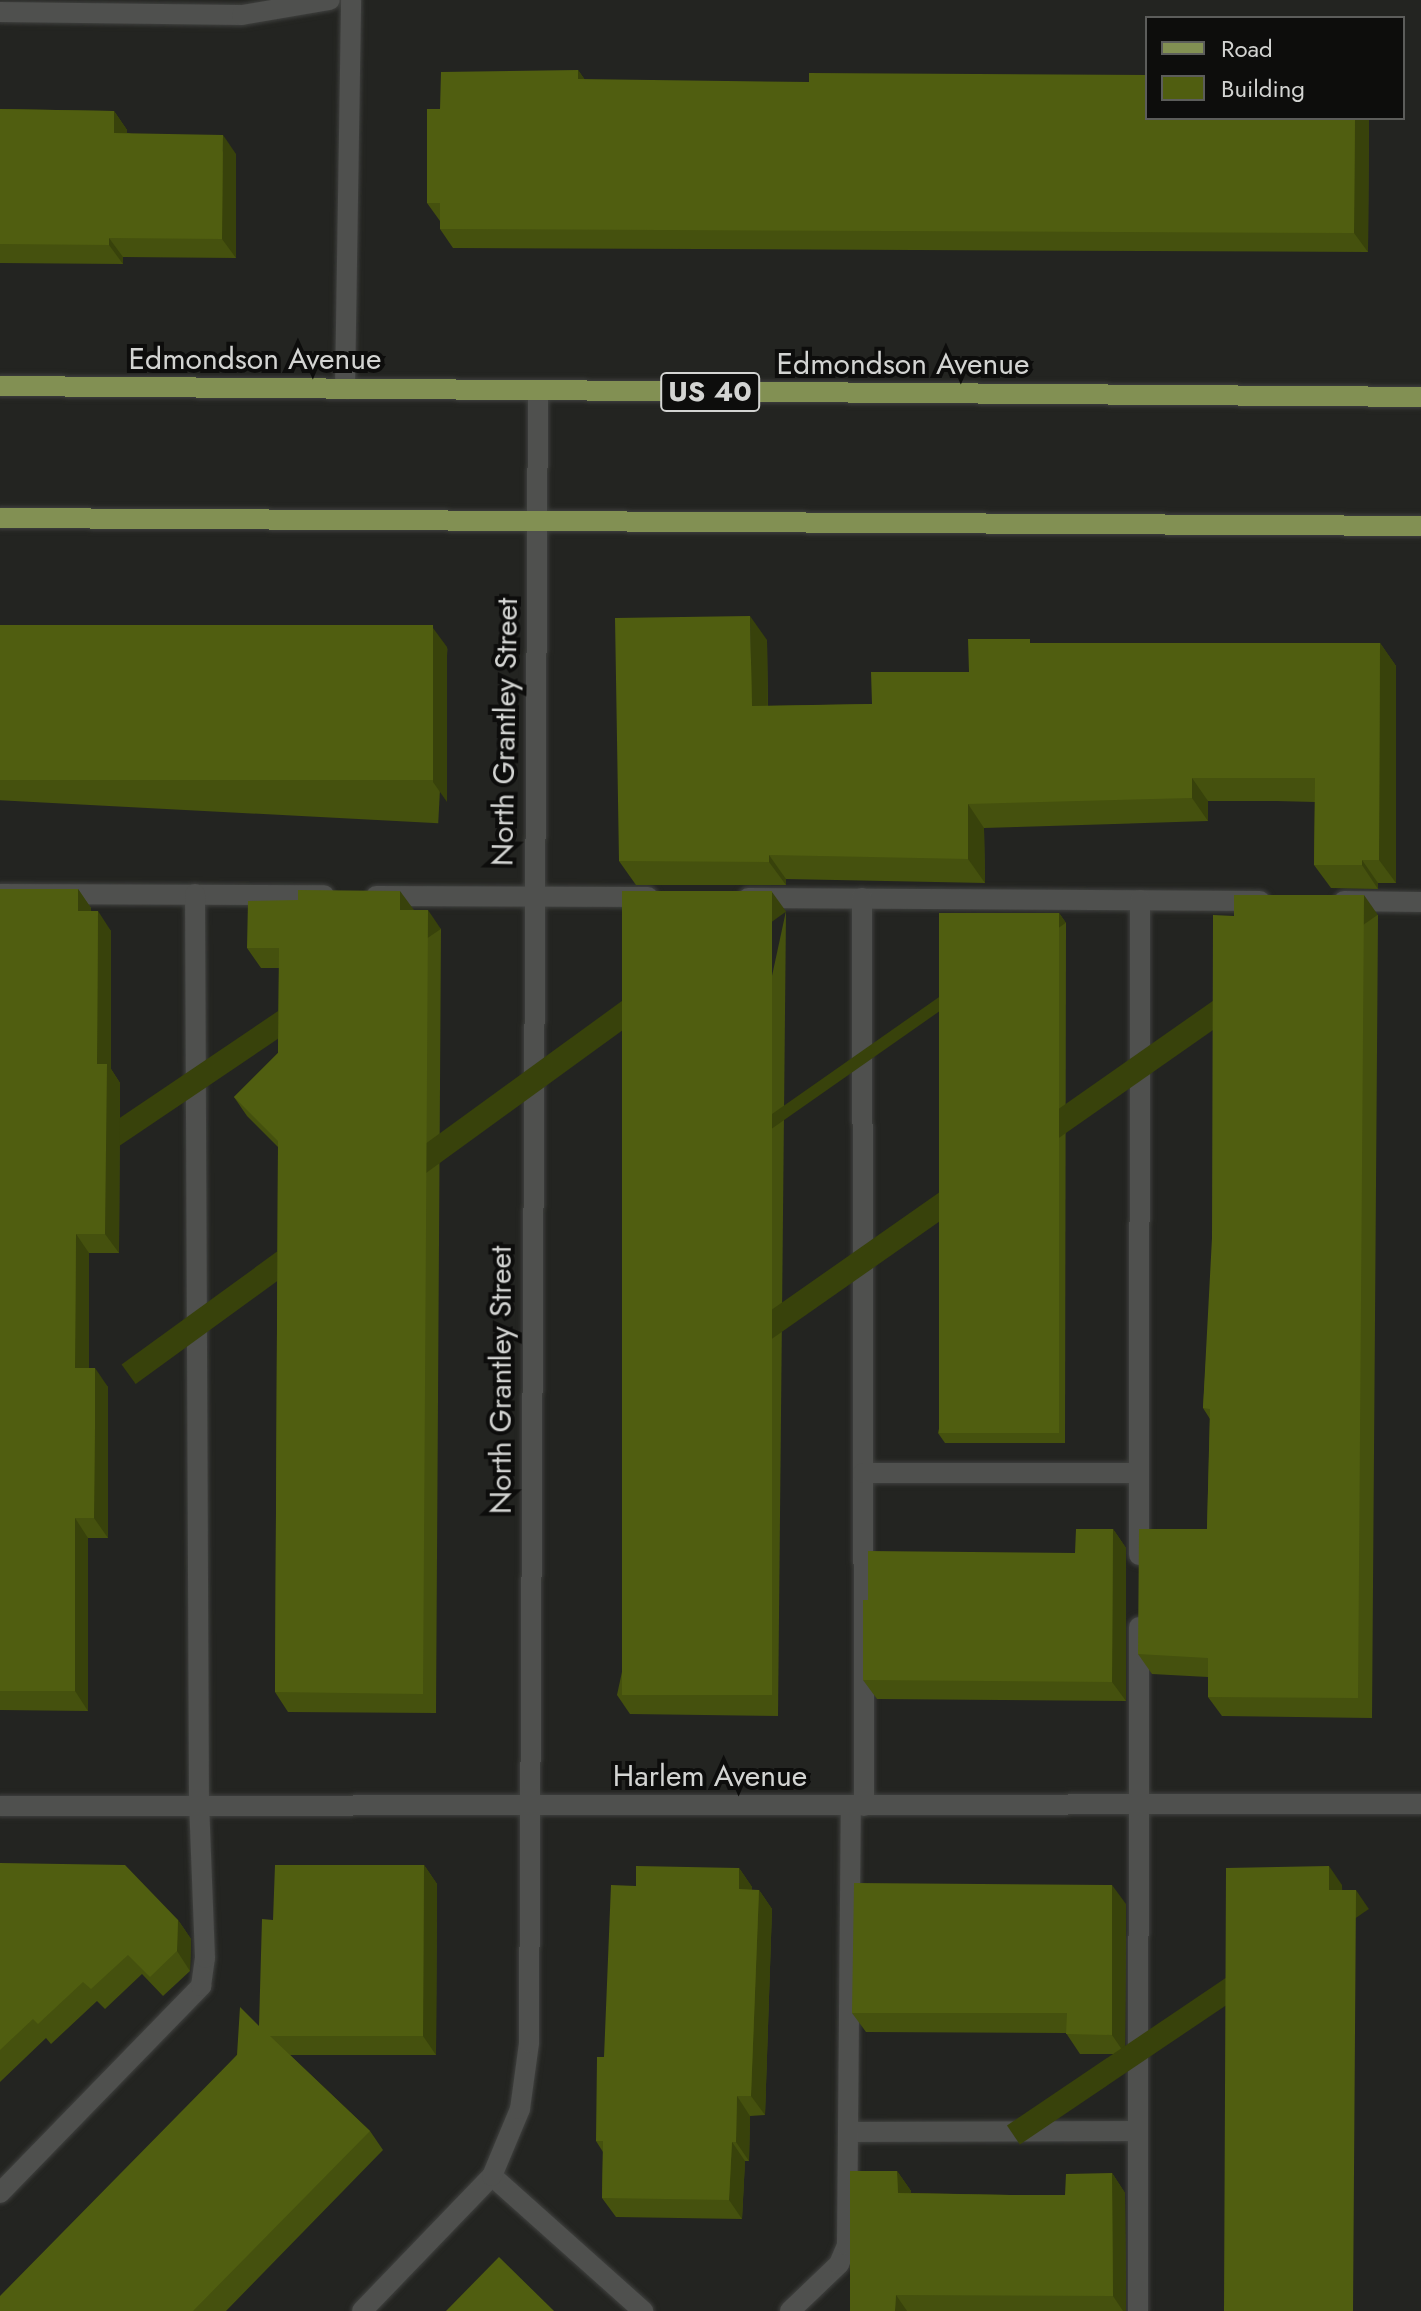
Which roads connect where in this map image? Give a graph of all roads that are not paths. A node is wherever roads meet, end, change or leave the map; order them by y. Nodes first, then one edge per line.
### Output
1 (330, 0) edge
2 (351, 0) edge
3 (4, 8) edge
4 (0, 386) edge
5 (345, 389) junction
6 (538, 391) junction
7 (1421, 397) edge
8 (0, 518) edge
9 (537, 521) junction
10 (1421, 526) edge
11 (0, 894) edge
12 (195, 894) junction
13 (533, 897) junction
14 (674, 897) edge
15 (721, 897) edge
16 (862, 898) junction
17 (1140, 900) junction
18 (1281, 901) edge
19 (1327, 901) edge
20 (1421, 902) edge
21 (863, 1473) junction
22 (1139, 1473) junction
23 (1138, 1804) junction
24 (1421, 1804) edge
25 (199, 1805) junction
26 (0, 1806) edge
27 (857, 1806) junction
28 (530, 1807) junction
29 (1138, 2131) junction
30 (848, 2132) junction
31 (492, 2176) junction
32 (0, 2193) edge
33 (362, 2311) edge
34 (643, 2311) edge
35 (790, 2311) edge
36 (1138, 2311) edge

1 - 3 street
2 - 5 street
4 - 5 main road, Edmondson Avenue / US 40
5 - 6 main road, Edmondson Avenue / US 40
6 - 7 main road, Edmondson Avenue / US 40
6 - 9 street, North Grantley Street
8 - 9 main road
9 - 10 main road
9 - 13 street, North Grantley Street
11 - 12 street
12 - 13 street
12 - 25 street
13 - 14 street
13 - 28 street, North Grantley Street
15 - 16 street
16 - 17 street
16 - 21 street
17 - 18 street
17 - 22 street
19 - 20 street
21 - 22 street
21 - 27 street
22 - 23 street
23 - 24 street, Harlem Avenue
23 - 27 street, Harlem Avenue
23 - 29 street
25 - 26 street, Harlem Avenue
25 - 28 street, Harlem Avenue
25 - 32 street
27 - 28 street, Harlem Avenue
27 - 30 street
28 - 31 street, North Grantley Street
29 - 30 street
29 - 36 street
30 - 35 street
31 - 33 street, North Grantley Street
31 - 34 street

